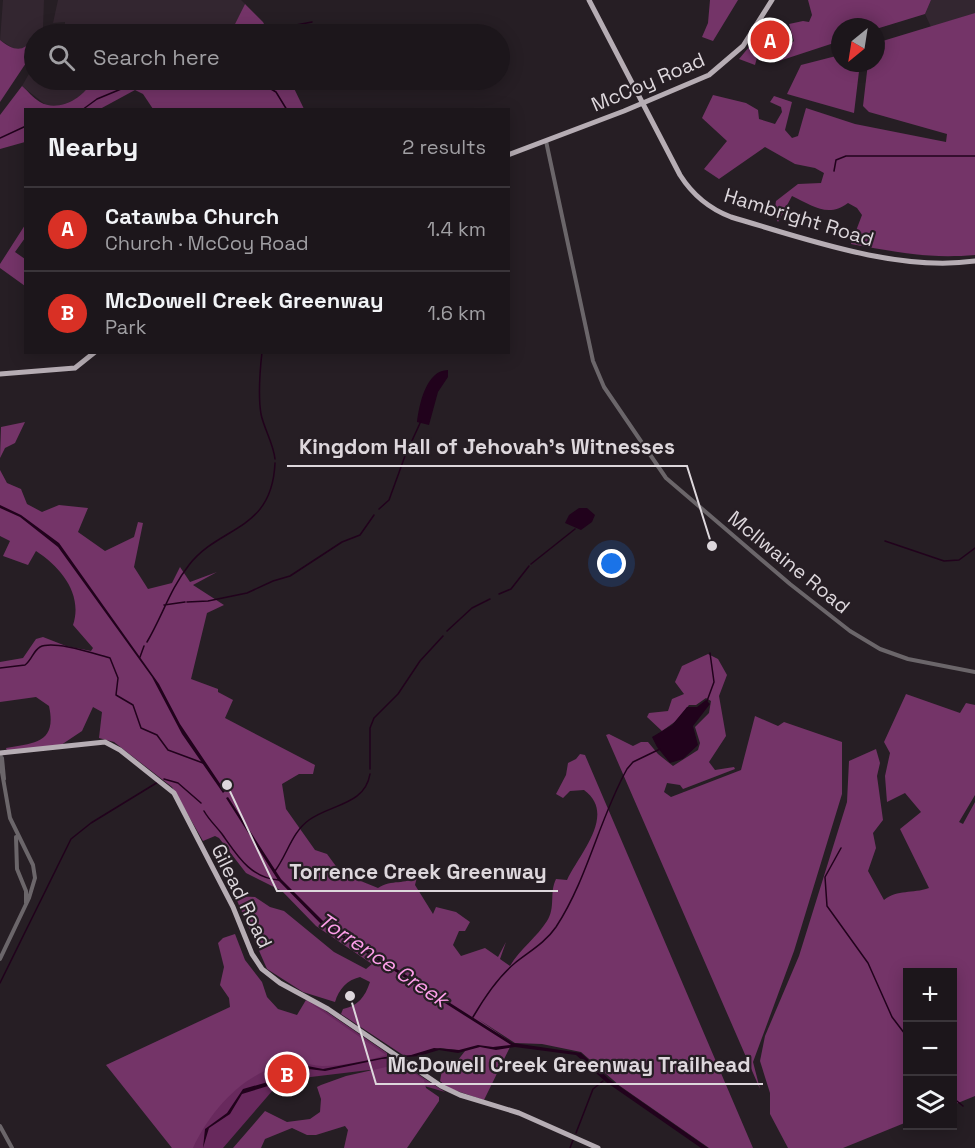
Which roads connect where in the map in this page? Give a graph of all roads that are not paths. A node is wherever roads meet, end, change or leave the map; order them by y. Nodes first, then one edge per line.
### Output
1 (590, 0) edge
2 (772, 0) edge
3 (643, 104) junction
4 (546, 141) junction
5 (510, 154) edge
6 (975, 261) edge
7 (92, 354) edge
8 (0, 374) edge
9 (975, 672) edge
10 (1, 755) edge
11 (15, 833) junction
12 (26, 903) junction
13 (0, 959) edge
14 (0, 1126) edge
15 (12, 1148) edge
16 (598, 1148) edge

1 - 3 main road, Hambright Road
2 - 3 main road, McCoy Road
3 - 4 main road, McCoy Road
3 - 6 main road, Hambright Road
4 - 5 main road, McCoy Road
4 - 9 street, McIlwaine Road
7 - 8 main road
10 - 11 street
10 - 16 main road, Gilead Road
11 - 12 street
11 - 12 street
12 - 13 street
14 - 15 street

